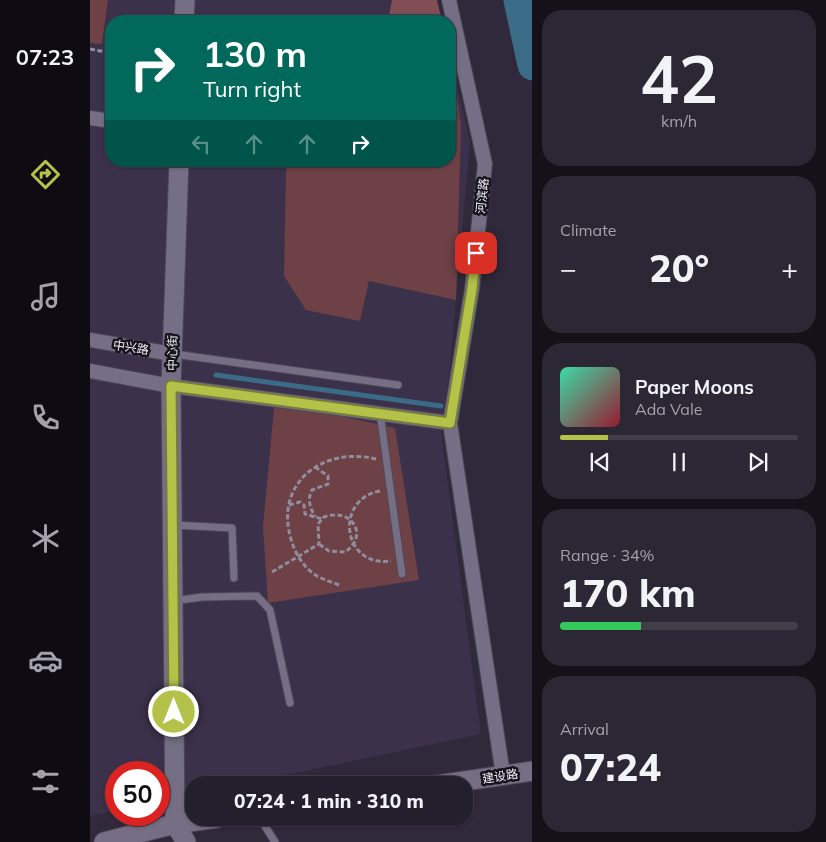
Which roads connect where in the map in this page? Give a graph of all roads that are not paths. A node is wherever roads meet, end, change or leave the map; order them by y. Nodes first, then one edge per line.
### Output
1 (185, 0) edge
2 (449, 0) edge
3 (184, 15) edge
4 (452, 15) edge
5 (456, 32) edge
6 (90, 118) edge
7 (105, 120) edge
8 (179, 167) edge
9 (90, 340) edge
10 (172, 354) junction
11 (90, 371) edge
12 (398, 385) dead end
13 (171, 386) junction
14 (380, 413) junction
15 (450, 423) junction
16 (172, 525) junction
17 (402, 574) dead end
18 (234, 578) dead end
19 (173, 601) junction
20 (290, 703) dead end
21 (532, 771) edge
22 (503, 775) junction
23 (473, 780) edge
24 (185, 823) edge
25 (175, 824) junction
26 (265, 826) edge
27 (104, 842) edge
28 (186, 842) edge
29 (275, 842) edge

1 - 3 main road
2 - 4 street, 河滨路
5 - 15 street, 河滨路
6 - 7 street
8 - 10 main road, 中心街
9 - 10 street, 中兴路
10 - 12 lane
10 - 13 main road, 中心街
11 - 13 street
13 - 14 street
13 - 16 main road, 中心街
14 - 15 street
14 - 17 lane
15 - 22 street, 河滨路
16 - 18 lane
16 - 19 main road, 中心街
19 - 20 lane
19 - 25 main road, 中心街
21 - 22 main road, 建设路
22 - 23 main road, 建设路
24 - 25 main road
25 - 27 main road
25 - 28 main road
26 - 29 lane

